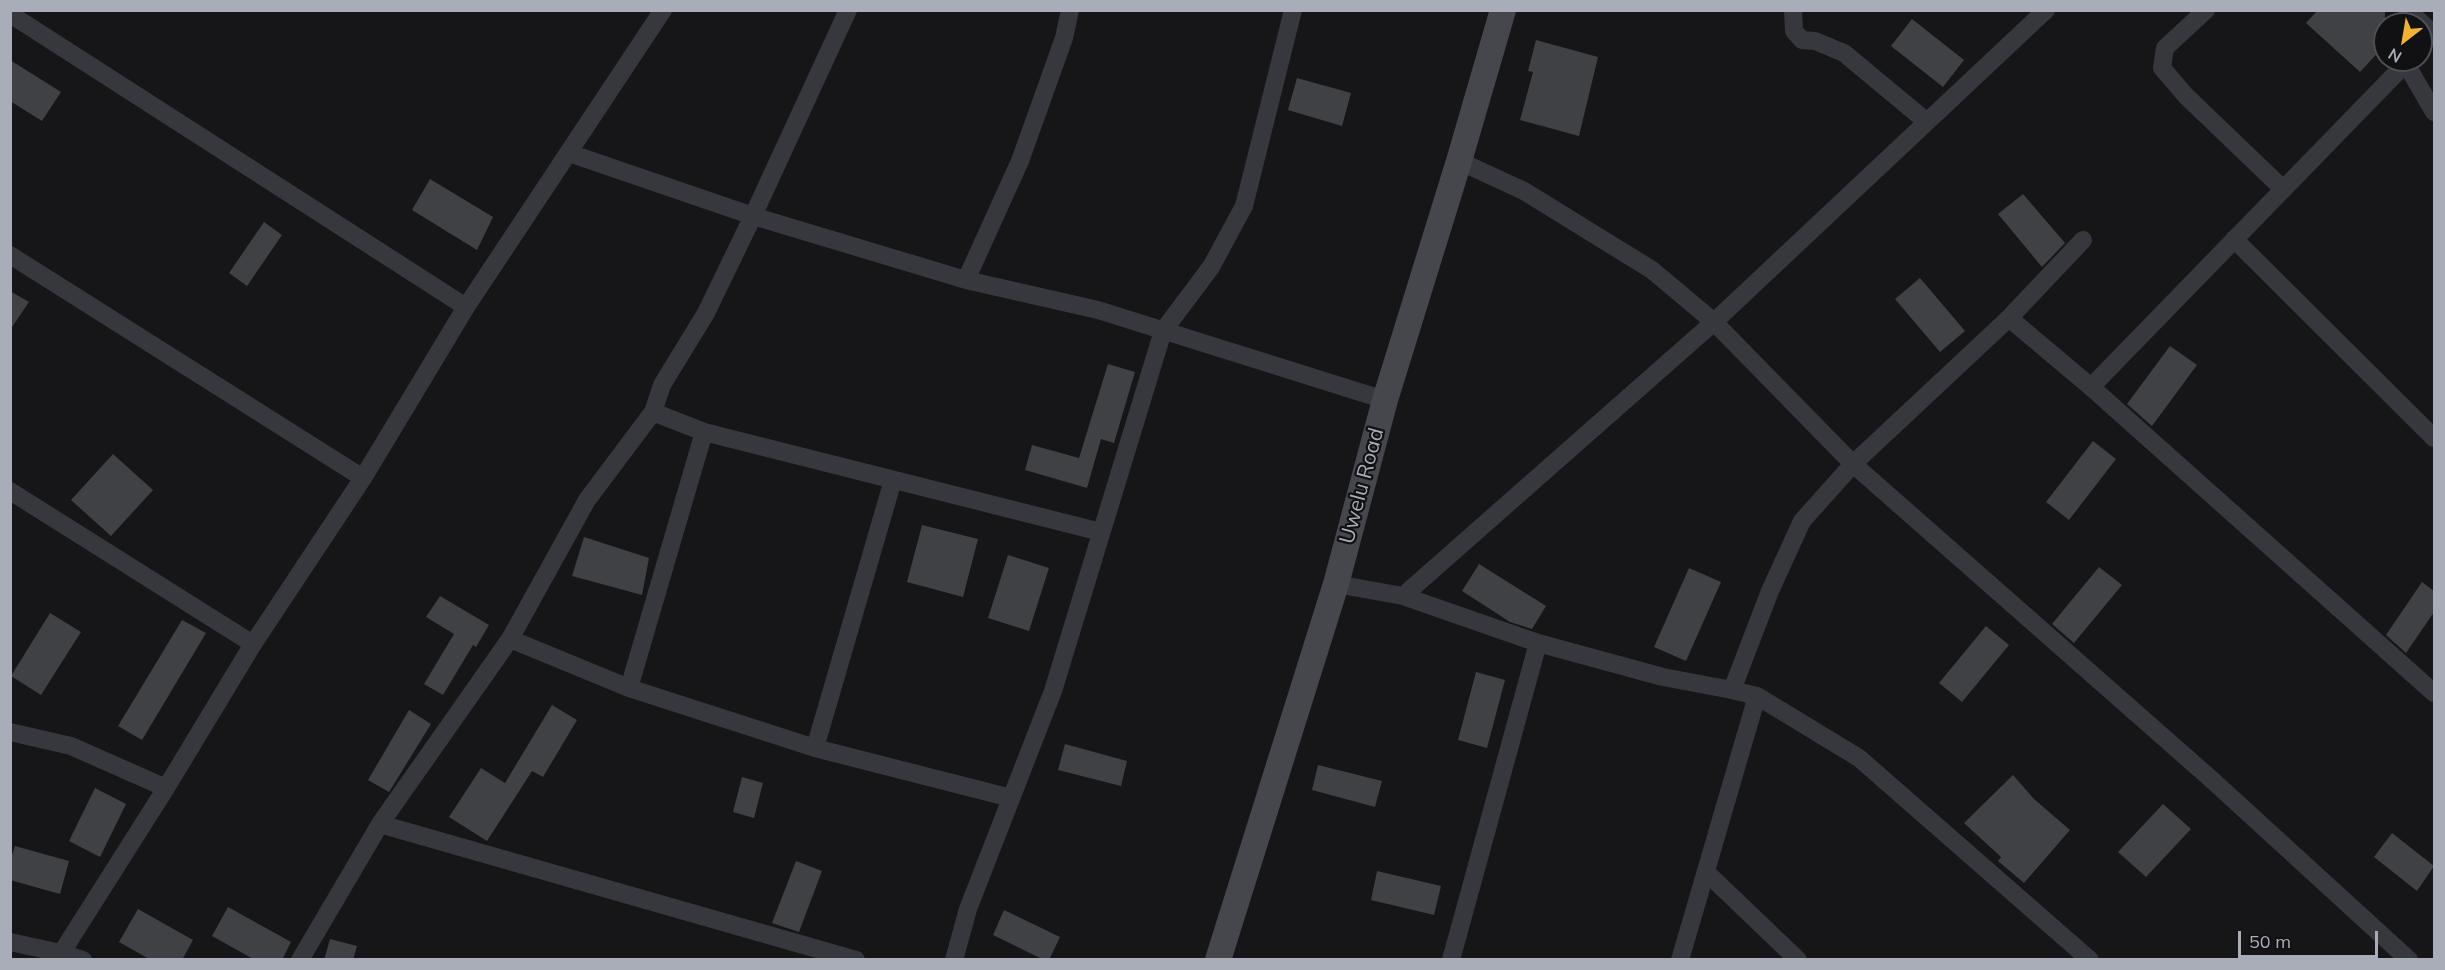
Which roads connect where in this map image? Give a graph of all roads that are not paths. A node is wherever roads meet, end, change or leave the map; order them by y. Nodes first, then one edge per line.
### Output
1 (663, 10) edge
2 (848, 10) edge
3 (1070, 10) edge
4 (1293, 10) edge
5 (1503, 10) edge
6 (1793, 10) edge
7 (2046, 10) edge
8 (2206, 10) edge
9 (10, 14) edge
10 (2398, 72) edge
11 (2413, 72) edge
12 (2434, 112) edge
13 (1927, 122) junction
14 (569, 153) junction
15 (1459, 161) junction
16 (2283, 189) junction
17 (753, 216) junction
18 (2234, 239) junction
19 (2083, 240) dead end
20 (10, 255) edge
21 (966, 280) junction
22 (466, 307) junction
23 (2009, 318) junction
24 (1714, 322) junction
25 (1163, 331) junction
26 (2091, 387) junction
27 (1385, 400) junction
28 (653, 412) junction
29 (704, 432) junction
30 (2434, 438) edge
31 (1853, 464) junction
32 (363, 478) junction
33 (893, 480) junction
34 (10, 491) edge
35 (1101, 532) junction
36 (1336, 584) junction
37 (1403, 597) junction
38 (510, 639) junction
39 (1538, 643) junction
40 (253, 644) junction
41 (629, 688) junction
42 (1732, 690) junction
43 (2434, 693) edge
44 (1757, 696) junction
45 (10, 732) edge
46 (815, 748) junction
47 (166, 788) junction
48 (1011, 798) junction
49 (380, 824) junction
50 (1706, 872) junction
51 (10, 942) edge
52 (59, 956) edge
53 (83, 960) edge
54 (300, 960) edge
55 (856, 960) edge
56 (954, 960) edge
57 (1218, 960) edge
58 (1451, 960) edge
59 (1680, 960) edge
60 (1798, 960) edge
61 (2090, 960) edge
62 (2409, 960) edge

1 - 14 street
2 - 17 street
3 - 21 street
4 - 25 street
5 - 15 street, Uwelu Road
6 - 13 street
7 - 13 street
8 - 16 street
9 - 22 street
10 - 16 street
11 - 12 street
13 - 24 street
14 - 17 street
14 - 22 street
15 - 24 street
15 - 27 street, Uwelu Road
16 - 18 street
17 - 21 street
17 - 28 street
18 - 26 street
18 - 30 street
19 - 23 street
20 - 32 street
21 - 25 street
22 - 32 street
23 - 26 street
23 - 31 street
24 - 31 street
24 - 37 street
25 - 27 street
25 - 35 street
26 - 43 street
27 - 36 street, Uwelu Road
28 - 29 street
28 - 38 street
29 - 33 street
29 - 41 street
31 - 42 street
31 - 62 street
32 - 40 street
33 - 35 street
33 - 46 street
34 - 40 street
35 - 48 street
36 - 37 street
36 - 57 street, Uwelu Road
37 - 39 street
38 - 41 street
38 - 49 street
39 - 42 street
39 - 58 street
40 - 47 street
41 - 46 street
42 - 44 street
44 - 50 street
44 - 61 street
45 - 47 street
46 - 48 street
47 - 52 street
48 - 56 street
49 - 54 street
49 - 55 street
50 - 59 street
50 - 60 street
51 - 52 street
52 - 53 street

